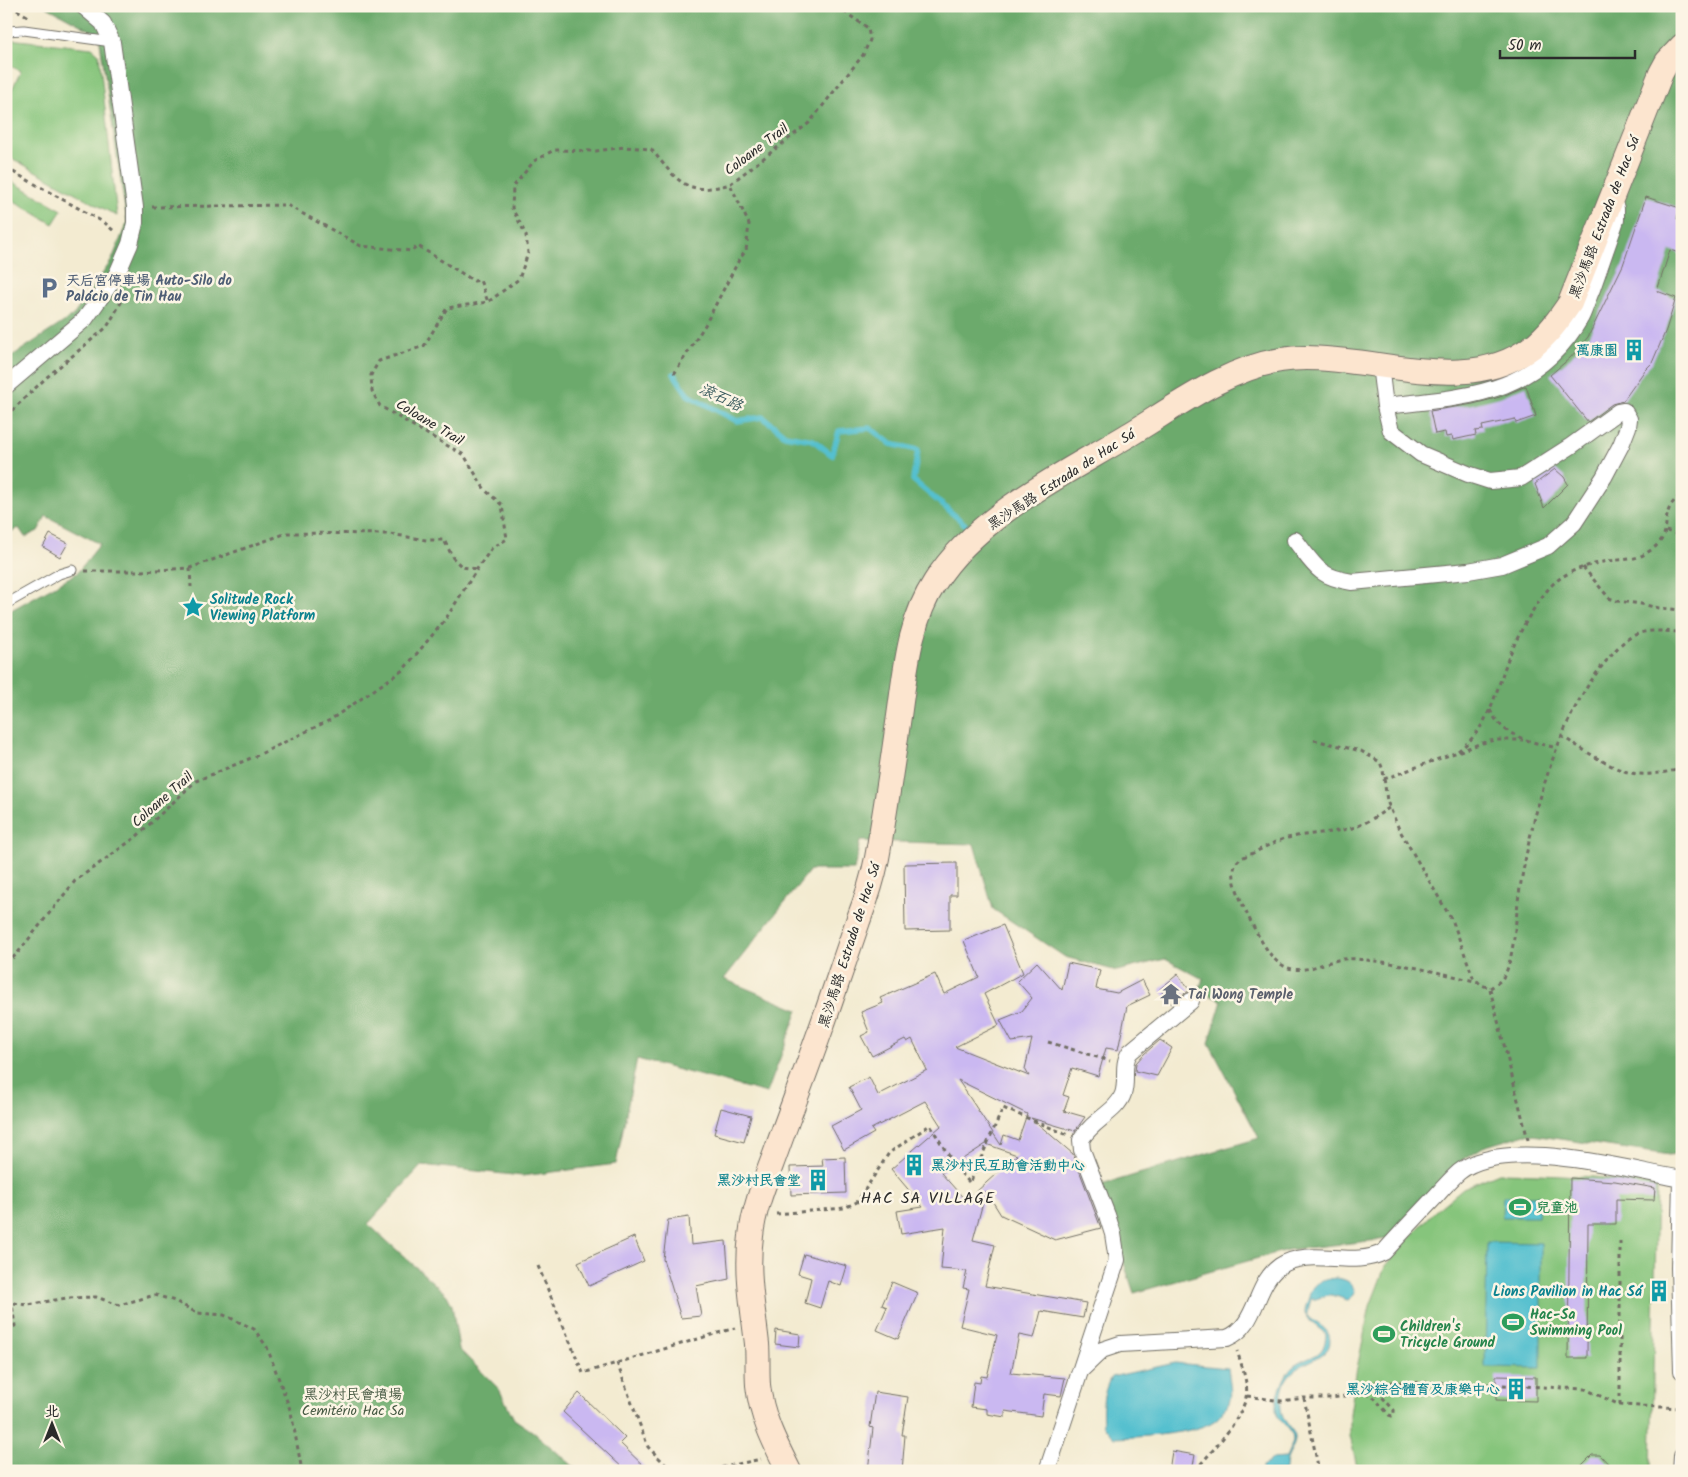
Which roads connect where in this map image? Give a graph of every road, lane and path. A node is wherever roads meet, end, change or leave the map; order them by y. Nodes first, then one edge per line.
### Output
1 (83, 6) edge
2 (132, 6) edge
3 (171, 6) edge
4 (836, 6) edge
5 (6, 31) edge
6 (112, 42) junction
7 (1682, 46) edge
8 (6, 168) edge
9 (730, 184) junction
10 (1611, 201) junction
11 (135, 208) junction
12 (105, 223) dead end
13 (488, 302) junction
14 (1380, 365) junction
15 (674, 374) dead end
16 (6, 386) edge
17 (1385, 406) junction
18 (1682, 497) edge
19 (1666, 532) junction
20 (1682, 536) edge
21 (1295, 540) dead end
22 (1583, 566) junction
23 (190, 568) junction
24 (477, 569) junction
25 (72, 570) joint
26 (191, 587) dead end
27 (7, 603) edge
28 (1682, 610) edge
29 (1682, 632) edge
30 (1489, 709) junction
31 (1561, 736) junction
32 (1314, 740) dead end
33 (1523, 740) junction
34 (1557, 748) junction
35 (1458, 751) junction
36 (1682, 769) edge
37 (1384, 779) junction
38 (1389, 808) junction
39 (6, 963) edge
40 (1479, 982) junction
41 (1490, 988) junction
42 (1191, 1001) dead end
43 (1048, 1042) dead end
44 (1125, 1066) junction
45 (1081, 1140) junction
46 (1533, 1155) junction
47 (1681, 1179) edge
48 (772, 1214) dead end
49 (1620, 1239) dead end
50 (538, 1266) dead end
51 (1680, 1268) edge
52 (6, 1302) edge
53 (12, 1304) junction
54 (754, 1322) junction
55 (6, 1329) edge
56 (1231, 1337) junction
57 (617, 1363) junction
58 (1080, 1370) junction
59 (1682, 1371) edge
60 (1247, 1396) junction
61 (1304, 1398) junction
62 (1620, 1405) junction
63 (1682, 1408) edge
64 (1682, 1456) edge
65 (785, 1463) edge
66 (302, 1471) edge
67 (678, 1471) edge
68 (706, 1471) edge
69 (1047, 1471) edge
70 (1199, 1471) edge
71 (1319, 1471) edge
72 (1681, 1471) edge

1 - 6 street
2 - 3 path
4 - 9 path, Coloane Trail
5 - 6 lane
6 - 11 street
7 - 10 main road, 黑沙馬路 Estrada de Hac Sá
8 - 12 path
9 - 13 path, Coloane Trail
9 - 15 path
10 - 14 main road, 黑沙馬路 Estrada de Hac Sá
10 - 17 street
11 - 13 path
11 - 16 street
13 - 24 path, Coloane Trail
14 - 17 street
14 - 54 main road, 黑沙馬路 Estrada de Hac Sá
17 - 21 street
18 - 19 path
19 - 20 path
19 - 22 path
22 - 28 path
22 - 30 path
23 - 24 path
23 - 25 path
23 - 26 path
24 - 39 path, Coloane Trail
25 - 27 lane
29 - 31 path
30 - 33 path
30 - 35 path
31 - 34 path
31 - 36 path
32 - 37 path
33 - 34 path
33 - 35 path
34 - 41 path
35 - 37 path
37 - 38 path
38 - 40 path
38 - 40 path
40 - 41 path
41 - 46 path
42 - 44 street
43 - 44 path
44 - 45 street
45 - 48 path
45 - 58 street
46 - 47 street
46 - 56 street
47 - 51 street
49 - 62 path
50 - 57 path
51 - 59 street
52 - 53 path
53 - 55 path
53 - 66 path
54 - 57 path
54 - 65 main road, 黑沙馬路 Estrada de Hac Sá
56 - 58 street
56 - 60 path
57 - 67 path
58 - 69 street
60 - 61 path
60 - 70 path
61 - 62 path
61 - 71 path
62 - 63 path
64 - 72 street
65 - 68 path

